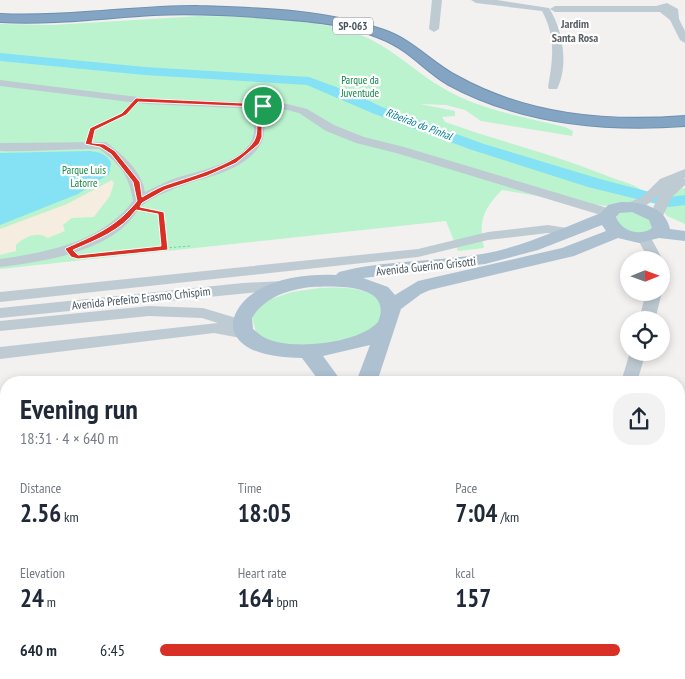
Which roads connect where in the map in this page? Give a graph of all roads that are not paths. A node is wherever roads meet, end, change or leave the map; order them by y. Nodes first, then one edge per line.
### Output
1 (476, 0) edge
2 (435, 2) edge
3 (684, 6) edge
4 (549, 7) edge
5 (667, 8) edge
6 (0, 12) edge
7 (0, 18) edge
8 (434, 29) dead end
9 (685, 40) edge
10 (0, 83) edge
11 (553, 87) dead end
12 (263, 106) junction
13 (685, 113) edge
14 (685, 121) edge
15 (0, 147) edge
16 (685, 173) edge
17 (685, 180) edge
18 (647, 200) joint
19 (138, 205) junction
20 (630, 207) junction
21 (657, 213) junction
22 (611, 221) junction
23 (685, 226) edge
24 (523, 231) junction
25 (568, 232) junction
26 (488, 236) junction
27 (685, 236) edge
28 (511, 249) junction
29 (656, 251) edge
30 (0, 263) edge
31 (328, 280) junction
32 (283, 286) junction
33 (0, 297) edge
34 (391, 307) junction
35 (0, 313) edge
36 (0, 326) edge
37 (384, 329) junction
38 (244, 330) junction
39 (308, 350) junction
40 (0, 353) edge
41 (636, 361) edge
42 (327, 376) edge
43 (369, 376) edge
44 (632, 376) edge

1 - 4 street
2 - 8 street
3 - 5 street
4 - 5 street
4 - 11 street
5 - 9 street
6 - 13 highway, SP-063
7 - 14 highway, SP-063
10 - 12 street
12 - 19 street
12 - 22 street
15 - 19 street
16 - 21 street
17 - 21 street
18 - 20 street
18 - 21 street
19 - 30 street
20 - 21 main road
20 - 22 main road
21 - 22 main road
21 - 23 main road
21 - 27 main road
21 - 29 street
22 - 25 main road, Avenida Guerino Grisotti
22 - 34 main road, Avenida Guerino Grisotti
24 - 25 street
24 - 26 street
24 - 28 street
25 - 28 main road, Avenida Guerino Grisotti
26 - 28 street
26 - 33 street
28 - 31 main road, Avenida Guerino Grisotti
31 - 32 main road
31 - 34 main road
32 - 35 street, Avenida Prefeito Erasmo Crhispim
32 - 38 main road
34 - 37 main road
36 - 38 street, Avenida Prefeito Erasmo Crhispim
37 - 39 main road
37 - 43 main road
38 - 39 main road
38 - 40 street
39 - 42 main road
41 - 44 street

